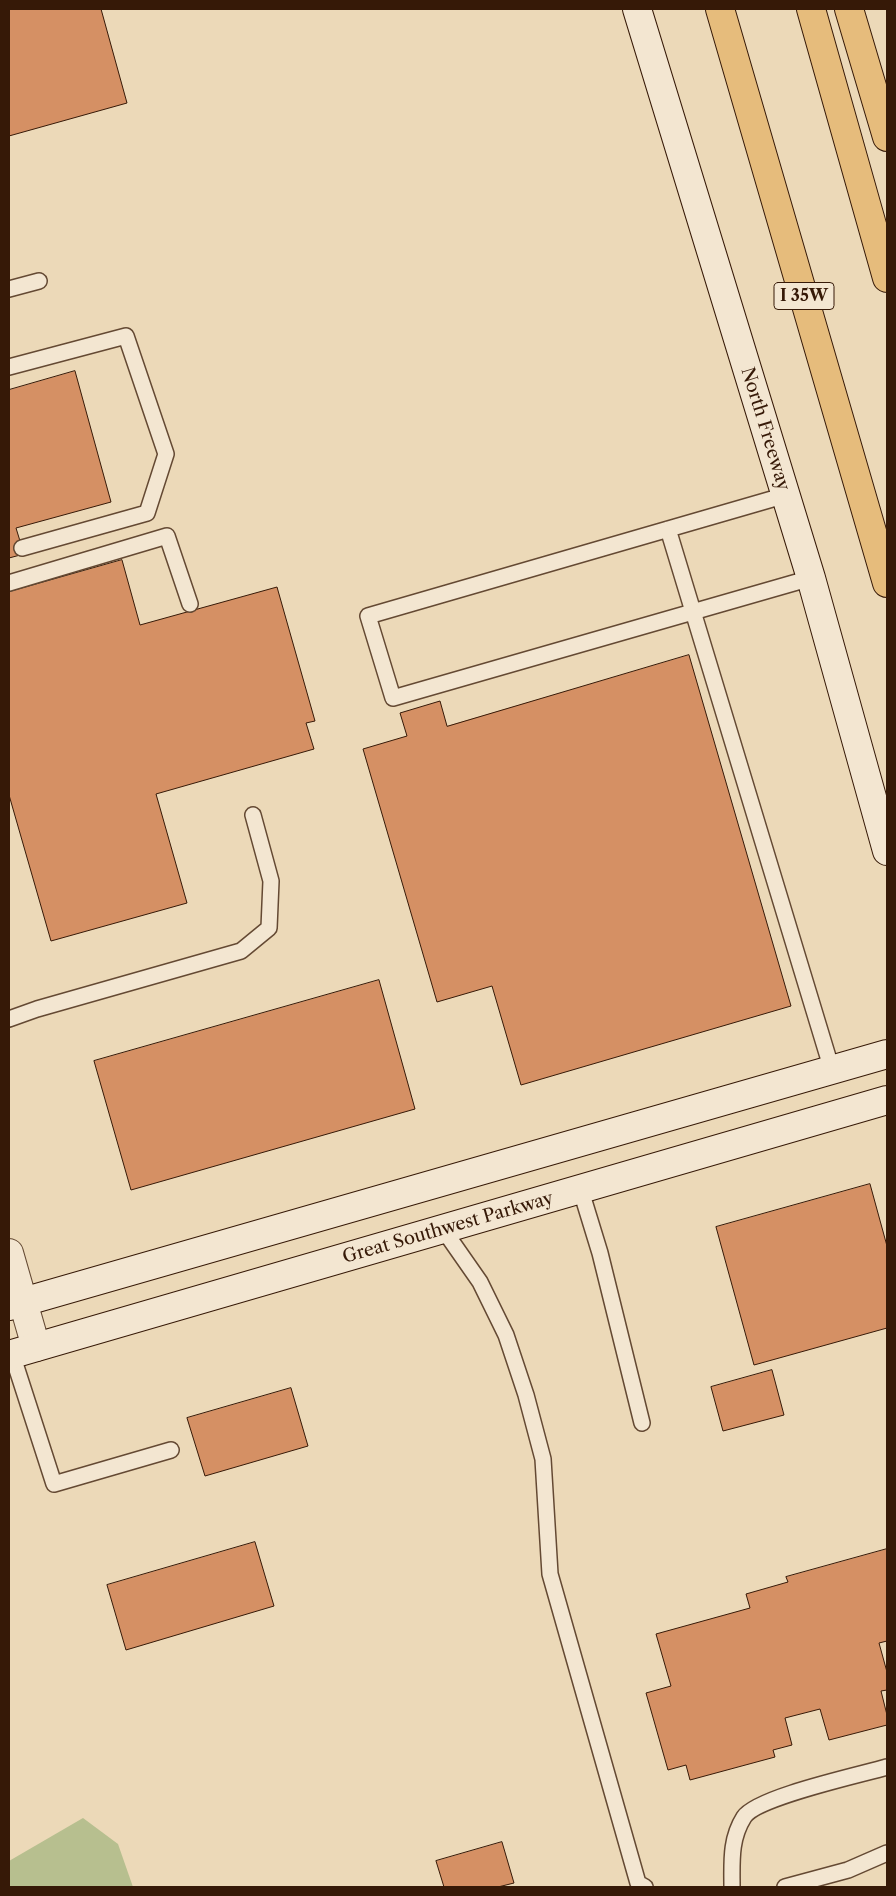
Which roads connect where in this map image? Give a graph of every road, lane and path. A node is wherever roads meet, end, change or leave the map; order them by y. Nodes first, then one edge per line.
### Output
1 (637, 9) edge
2 (720, 9) edge
3 (811, 9) edge
4 (849, 9) edge
5 (887, 137) edge
6 (887, 278) edge
7 (39, 282) dead end
8 (9, 289) edge
9 (9, 367) edge
10 (786, 495) junction
11 (668, 529) junction
12 (22, 548) dead end
13 (811, 578) junction
14 (887, 582) edge
15 (9, 583) edge
16 (190, 604) dead end
17 (694, 612) junction
18 (253, 815) dead end
19 (887, 851) edge
20 (9, 1019) edge
21 (887, 1054) edge
22 (832, 1070) junction
23 (887, 1100) edge
24 (581, 1190) junction
25 (443, 1229) junction
26 (9, 1253) edge
27 (16, 1305) edge
28 (19, 1352) edge
29 (642, 1423) dead end
30 (171, 1450) dead end
31 (887, 1768) edge
32 (887, 1853) edge
33 (645, 1887) edge
34 (732, 1887) edge
35 (785, 1887) edge

1 - 10 street, North Freeway
2 - 14 highway, I 35W
3 - 6 highway
4 - 5 highway
7 - 8 lane
9 - 12 lane
10 - 11 lane
10 - 13 street, North Freeway
11 - 17 lane
11 - 17 lane
13 - 17 lane
13 - 19 street, North Freeway
15 - 16 lane
17 - 22 lane
18 - 20 lane
21 - 22 street
22 - 27 street
23 - 24 street, Great Southwest Parkway
24 - 25 street, Great Southwest Parkway
24 - 29 lane
25 - 28 street, Great Southwest Parkway
25 - 33 lane
26 - 27 street
27 - 28 street
28 - 30 lane
31 - 34 lane
32 - 35 lane

